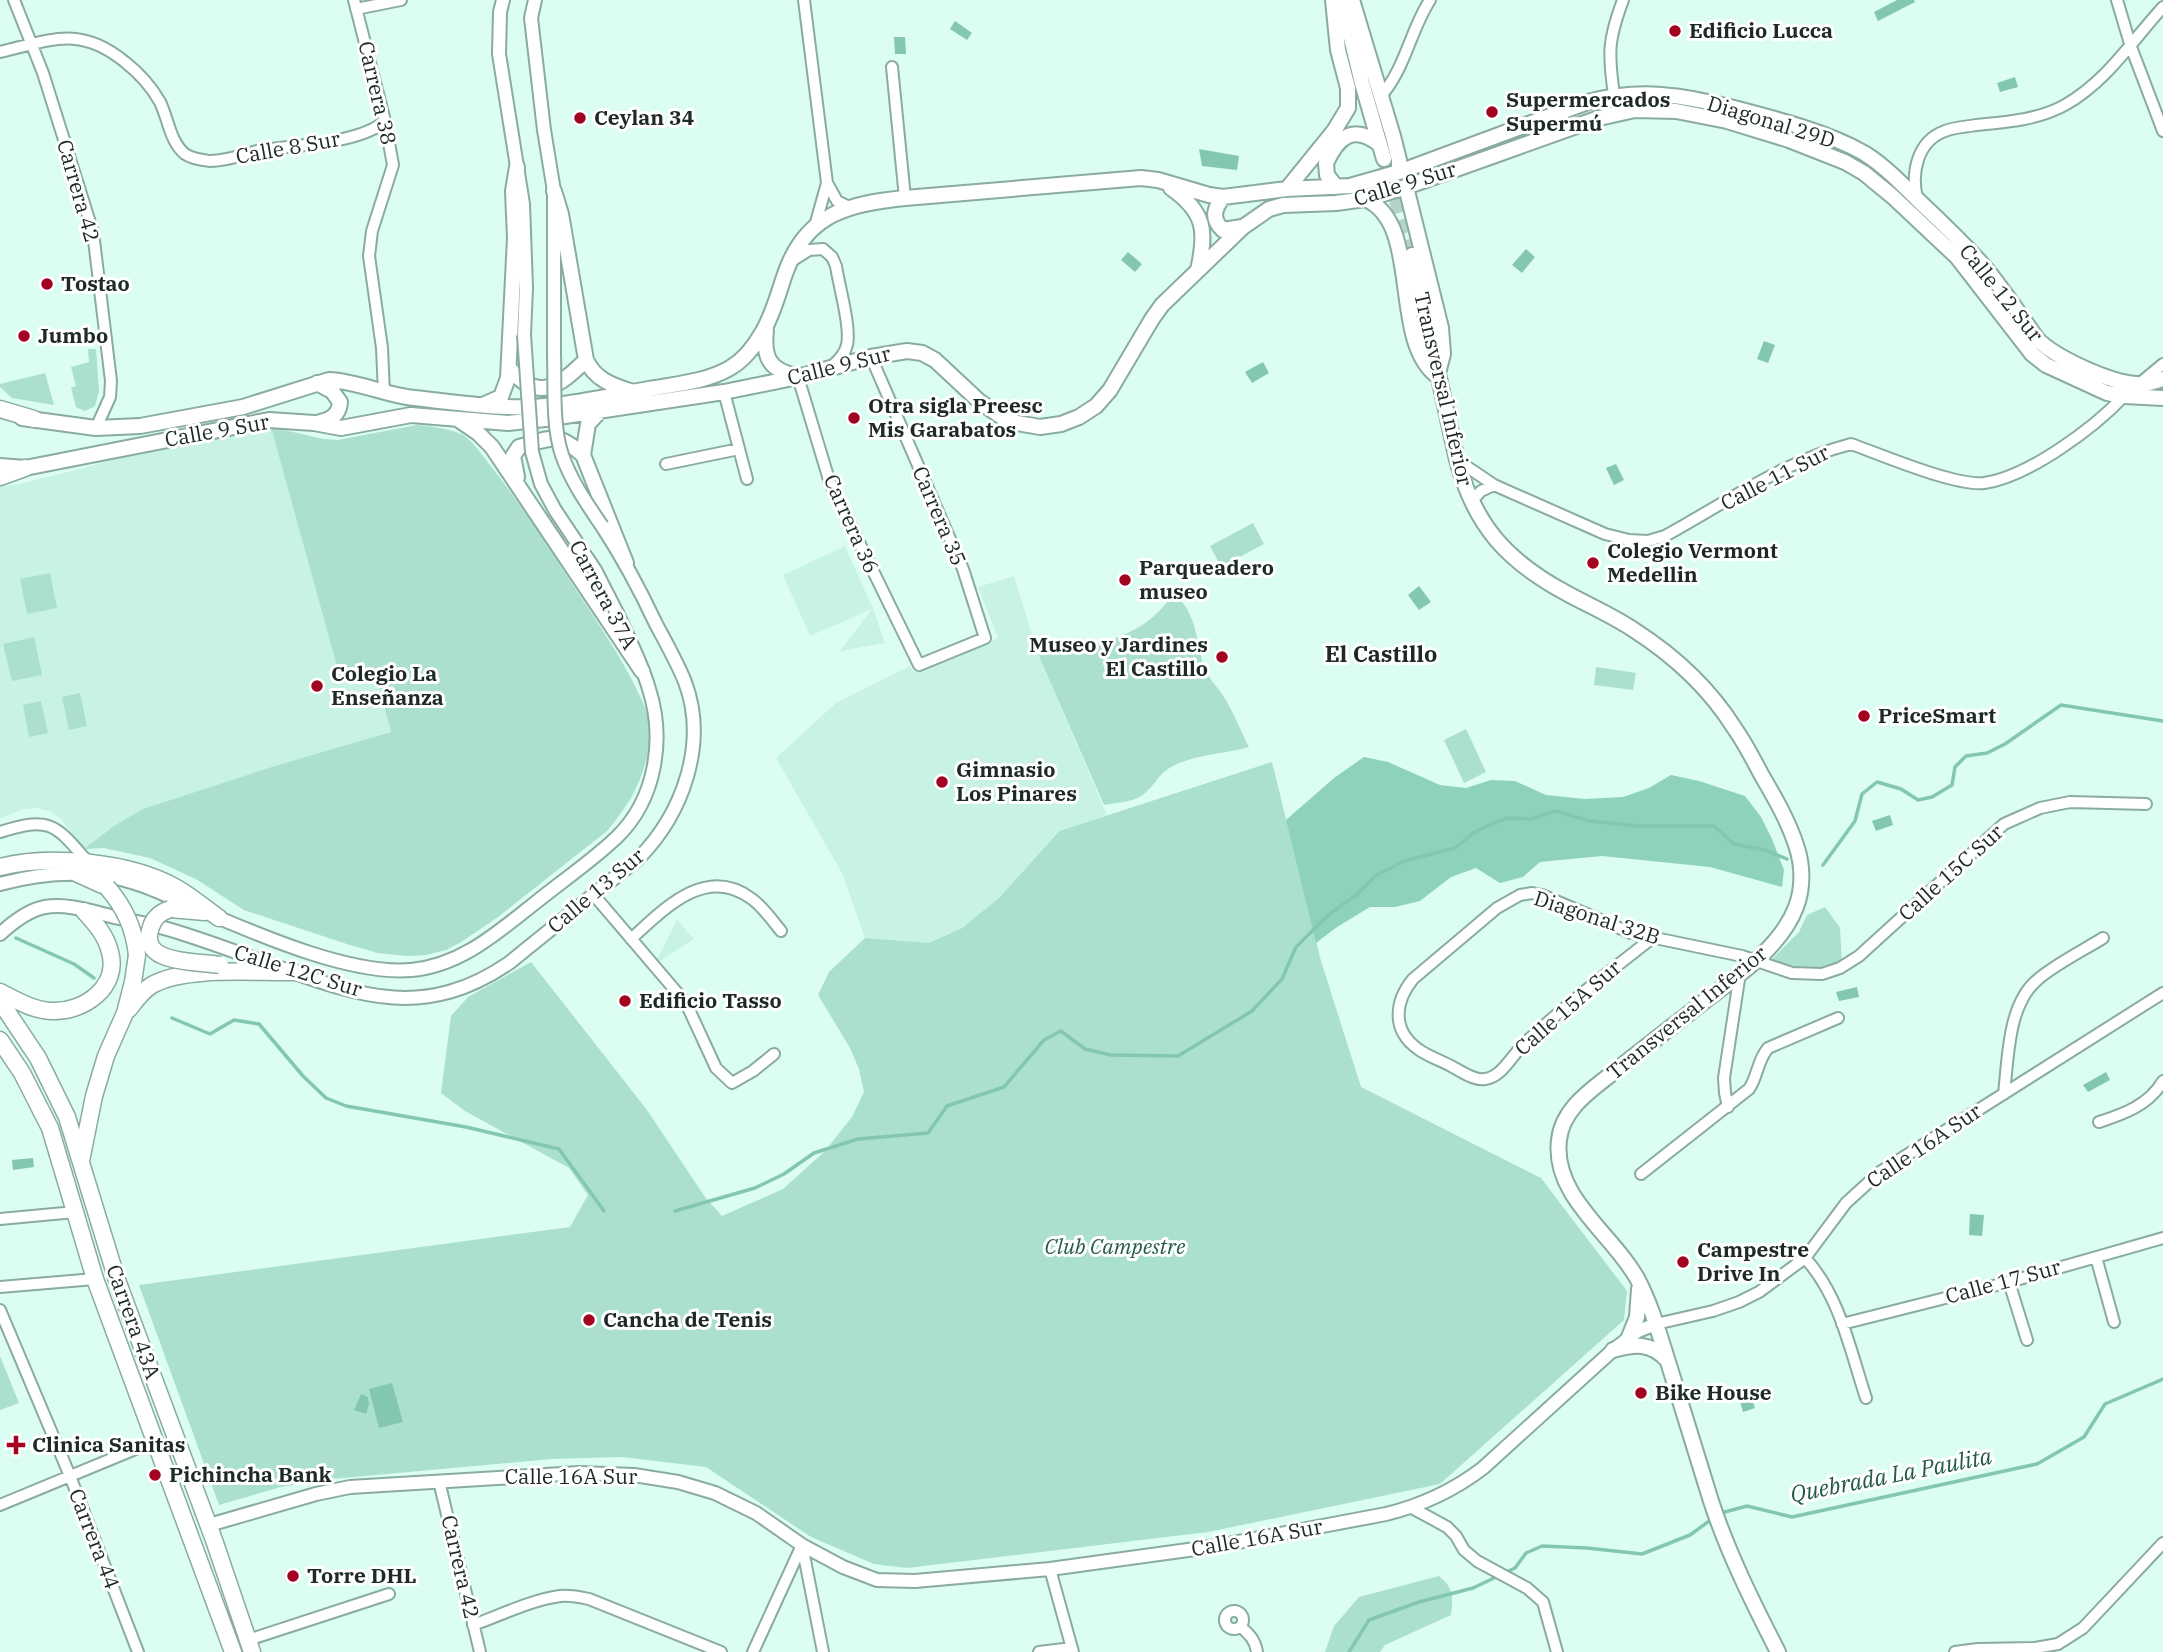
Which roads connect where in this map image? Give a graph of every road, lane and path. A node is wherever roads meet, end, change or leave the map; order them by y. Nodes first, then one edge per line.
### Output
1 (14, 0) edge
2 (401, 0) edge
3 (503, 0) edge
4 (535, 0) edge
5 (804, 0) edge
6 (1334, 0) edge
7 (1342, 0) edge
8 (1352, 0) edge
9 (1430, 0) edge
10 (1623, 0) edge
11 (2117, 0) edge
12 (355, 4) edge
13 (2163, 7) edge
14 (33, 44) junction
15 (2131, 47) junction
16 (0, 51) edge
17 (892, 67) dead end
18 (1633, 93) joint
19 (1615, 95) junction
20 (1381, 96) junction
21 (1635, 110) joint
22 (385, 121) junction
23 (2163, 131) edge
24 (1379, 144) junction
25 (1384, 159) tunnel mouth
26 (517, 167) junction
27 (1914, 168) junction
28 (1399, 172) junction
29 (1897, 179) junction
30 (1158, 180) junction
31 (827, 183) junction
32 (1336, 187) junction
33 (1406, 187) junction
34 (1287, 189) junction
35 (554, 191) junction
36 (1223, 197) junction
37 (905, 198) junction
38 (1365, 199) junction
39 (1917, 200) junction
40 (849, 207) junction
41 (1917, 219) joint
42 (815, 226) junction
43 (1243, 227) junction
44 (1412, 255) tunnel mouth
45 (789, 263) junction
46 (1198, 272) junction
47 (767, 326) junction
48 (871, 357) junction
49 (586, 360) junction
50 (2163, 364) edge
51 (510, 369) junction
52 (829, 369) junction
53 (1437, 375) junction
54 (798, 377) junction
55 (2163, 379) edge
56 (317, 383) junction
57 (2139, 384) junction
58 (631, 392) junction
59 (724, 392) junction
60 (384, 393) junction
61 (2124, 396) junction
62 (2163, 398) edge
63 (482, 405) junction
64 (0, 409) edge
65 (601, 410) junction
66 (0, 416) edge
67 (34, 419) junction
68 (458, 419) junction
69 (314, 423) junction
70 (96, 428) junction
71 (739, 449) junction
72 (583, 455) junction
73 (1457, 460) junction
74 (666, 464) dead end
75 (0, 466) edge
76 (25, 468) junction
77 (0, 477) edge
78 (747, 479) dead end
79 (1494, 485) junction
80 (521, 489) junction
81 (1471, 502) junction
82 (626, 563) junction
83 (919, 665) joint
84 (642, 671) junction
85 (688, 771) joint
86 (2146, 803) dead end
87 (0, 832) edge
88 (69, 841) junction
89 (61, 860) junction
90 (89, 863) junction
91 (0, 867) edge
92 (76, 873) junction
93 (0, 884) edge
94 (593, 894) junction
95 (84, 911) junction
96 (212, 915) junction
97 (781, 931) dead end
98 (0, 934) edge
99 (2103, 938) dead end
100 (631, 939) junction
101 (1651, 939) junction
102 (1767, 949) junction
103 (312, 952) joint
104 (1755, 960) junction
105 (509, 963) joint
106 (1772, 965) junction
107 (293, 972) junction
108 (268, 973) junction
109 (1740, 973) junction
110 (1722, 987) junction
111 (0, 992) edge
112 (2163, 993) edge
113 (0, 1001) edge
114 (1734, 1003) junction
115 (125, 1013) junction
116 (1838, 1018) dead end
117 (0, 1040) edge
118 (774, 1054) dead end
119 (0, 1057) edge
120 (22, 1073) junction
121 (2006, 1075) junction
122 (1487, 1079) joint
123 (2163, 1081) edge
124 (2018, 1085) junction
125 (2004, 1094) junction
126 (1728, 1107) junction
127 (2099, 1122) dead end
128 (81, 1163) junction
129 (1641, 1174) dead end
130 (75, 1212) junction
131 (0, 1219) edge
132 (2163, 1238) edge
133 (2096, 1257) junction
134 (1805, 1258) junction
135 (95, 1279) junction
136 (1639, 1281) junction
137 (2009, 1282) junction
138 (0, 1287) edge
139 (0, 1310) edge
140 (2114, 1322) dead end
141 (1656, 1324) junction
142 (1842, 1324) junction
143 (1629, 1337) junction
144 (2027, 1340) dead end
145 (1613, 1350) junction
146 (1667, 1360) junction
147 (1866, 1398) dead end
148 (149, 1422) junction
149 (155, 1441) junction
150 (70, 1476) junction
151 (439, 1481) junction
152 (0, 1505) edge
153 (1412, 1508) junction
154 (209, 1525) junction
155 (2163, 1543) edge
156 (802, 1545) junction
157 (1050, 1569) junction
158 (389, 1594) dead end
159 (473, 1625) junction
160 (1241, 1627) dead end
161 (250, 1646) edge
162 (1073, 1650) edge
163 (138, 1652) edge
164 (233, 1652) edge
165 (480, 1652) edge
166 (721, 1652) edge
167 (753, 1652) edge
168 (823, 1652) edge
169 (1039, 1652) edge
170 (1257, 1652) edge
171 (1557, 1652) edge
172 (1778, 1652) edge
173 (1955, 1652) edge

1 - 14 street, Carrera 42
2 - 12 street
3 - 26 street, Carrera 37A
4 - 35 street, Carrera 37A
5 - 31 street
6 - 34 main road
7 - 24 main road
8 - 20 main road
9 - 20 street
10 - 19 street
11 - 15 street
12 - 22 street, Carrera 38
13 - 15 street
14 - 16 street
14 - 22 street, Calle 8 Sur
14 - 70 street, Carrera 42
15 - 23 street
15 - 27 street
17 - 37 street
18 - 19 main road, Calle 9 Sur
18 - 29 main road, Diagonal 29D
19 - 28 main road, Calle 9 Sur
20 - 28 main road
21 - 33 main road, Calle 9 Sur
21 - 41 main road, Diagonal 29D
22 - 60 street, Carrera 38
24 - 25 main road
24 - 32 main road
26 - 51 main road
26 - 84 street, Carrera 37A, bridge
27 - 29 street
27 - 39 street
28 - 32 main road, Calle 9 Sur
29 - 39 main road, Calle 12 Sur
30 - 36 main road, Calle 9 Sur
30 - 37 main road, Calle 9 Sur
30 - 46 main road
31 - 40 street
31 - 42 street
32 - 34 main road, Calle 9 Sur
33 - 38 main road, Calle 9 Sur
33 - 53 main road
34 - 36 main road, Calle 9 Sur
35 - 49 main road
35 - 82 street, Carrera 37A, bridge
36 - 43 main road
37 - 40 main road, Calle 9 Sur
38 - 43 main road, Calle 9 Sur
38 - 53 main road
39 - 57 main road, Calle 12 Sur
40 - 42 main road, Calle 9 Sur
41 - 61 main road, Calle 12 Sur
42 - 45 main road, Calle 9 Sur
43 - 46 main road, Calle 9 Sur
44 - 53 main road, Transversal Inferior
45 - 47 main road, Calle 9 Sur
45 - 52 street
46 - 48 main road, Calle 9 Sur
47 - 54 main road
47 - 58 main road, Calle 9 Sur
48 - 52 main road, Calle 9 Sur
48 - 83 street, Carrera 35
49 - 51 main road
49 - 58 main road
50 - 57 street
51 - 63 main road
52 - 54 main road, Calle 9 Sur
53 - 73 main road, Transversal Inferior
54 - 59 main road, Calle 9 Sur
54 - 83 street, Carrera 36
55 - 57 main road, Calle 12 Sur
56 - 60 main road, Calle 9 Sur
56 - 69 main road
56 - 70 main road, Calle 9 Sur
58 - 63 main road, Calle 9 Sur
59 - 65 main road, Calle 9 Sur
59 - 71 street
60 - 63 main road, Calle 9 Sur
61 - 62 main road, Calle 12 Sur
61 - 79 street, Calle 11 Sur
64 - 67 main road
65 - 68 main road, Calle 9 Sur
65 - 72 main road
66 - 67 main road, Calle 9 Sur
67 - 70 main road, Calle 9 Sur
68 - 69 main road, Calle 9 Sur
68 - 80 main road
69 - 76 main road, Calle 9 Sur
71 - 74 street
71 - 78 street
72 - 80 main road
72 - 82 main road
73 - 79 street, Calle 11 Sur
73 - 81 main road, Transversal Inferior
75 - 76 main road, Calle 9 Sur
76 - 77 main road
79 - 81 street
80 - 84 main road
81 - 102 main road, Transversal Inferior
82 - 85 street, Carrera 37A
84 - 103 street, Carrera 37A
85 - 94 street, Calle 13 Sur
86 - 106 street, Calle 15C Sur
87 - 88 street
88 - 89 street
88 - 90 street
89 - 90 main road
89 - 91 main road
90 - 96 main road
92 - 93 street
92 - 96 street, Calle 12C Sur
92 - 115 main road, bridge
94 - 100 street
94 - 105 street, Calle 13 Sur
95 - 98 street
95 - 107 street, Calle 12C Sur
95 - 111 main road
96 - 103 street, Calle 12C Sur
96 - 108 main road, bridge
97 - 100 street
99 - 121 street
100 - 118 street
101 - 104 street, Diagonal 32B
101 - 122 street, Calle 15A Sur
101 - 122 street, Diagonal 32B
102 - 104 main road, Transversal Inferior
102 - 106 street
104 - 106 street, Calle 15C Sur
104 - 109 main road, Transversal Inferior
105 - 107 street, Calle 12C Sur
107 - 108 main road
108 - 115 main road
109 - 110 main road, Transversal Inferior
109 - 114 street
110 - 114 street
110 - 136 main road, Transversal Inferior
112 - 124 street, Calle 16A Sur
113 - 128 main road, Carrera 43A
114 - 126 street
115 - 128 main road
116 - 126 street
117 - 120 main road, Carrera 43A
119 - 120 main road
120 - 130 main road, Carrera 43A
121 - 124 street
121 - 125 street
123 - 127 street
124 - 125 street, Calle 16A Sur
125 - 134 street, Calle 16A Sur
126 - 129 street
128 - 154 main road, Carrera 43A
130 - 131 street
130 - 135 main road, Carrera 43A
132 - 133 street, Calle 17 Sur
133 - 137 street, Calle 17 Sur
133 - 140 street
134 - 141 street, Calle 16A Sur
134 - 142 street
135 - 138 street
135 - 148 main road, Carrera 43A
136 - 141 main road, Transversal Inferior
136 - 143 main road
137 - 142 street, Calle 17 Sur
137 - 144 street
139 - 150 street, Carrera 44
141 - 143 street, Calle 16A Sur
141 - 146 main road, Transversal Inferior
142 - 147 street
143 - 145 street, Calle 16A Sur
145 - 146 main road
145 - 153 street, Calle 16A Sur
146 - 172 main road, Transversal Inferior
148 - 149 main road, Carrera 43A
148 - 154 main road
149 - 150 street
149 - 164 main road, Carrera 43A
150 - 152 street
150 - 163 street, Carrera 44
151 - 154 street, Calle 16A Sur
151 - 156 street, Calle 16A Sur
151 - 159 street, Carrera 42
153 - 157 street, Calle 16A Sur
153 - 171 street
154 - 161 main road, Carrera 43A
155 - 173 street
156 - 157 street, Calle 16A Sur
156 - 167 street
156 - 168 street
157 - 162 street
158 - 161 street
159 - 165 street, Carrera 42
159 - 166 street
160 - 170 street
162 - 169 street

